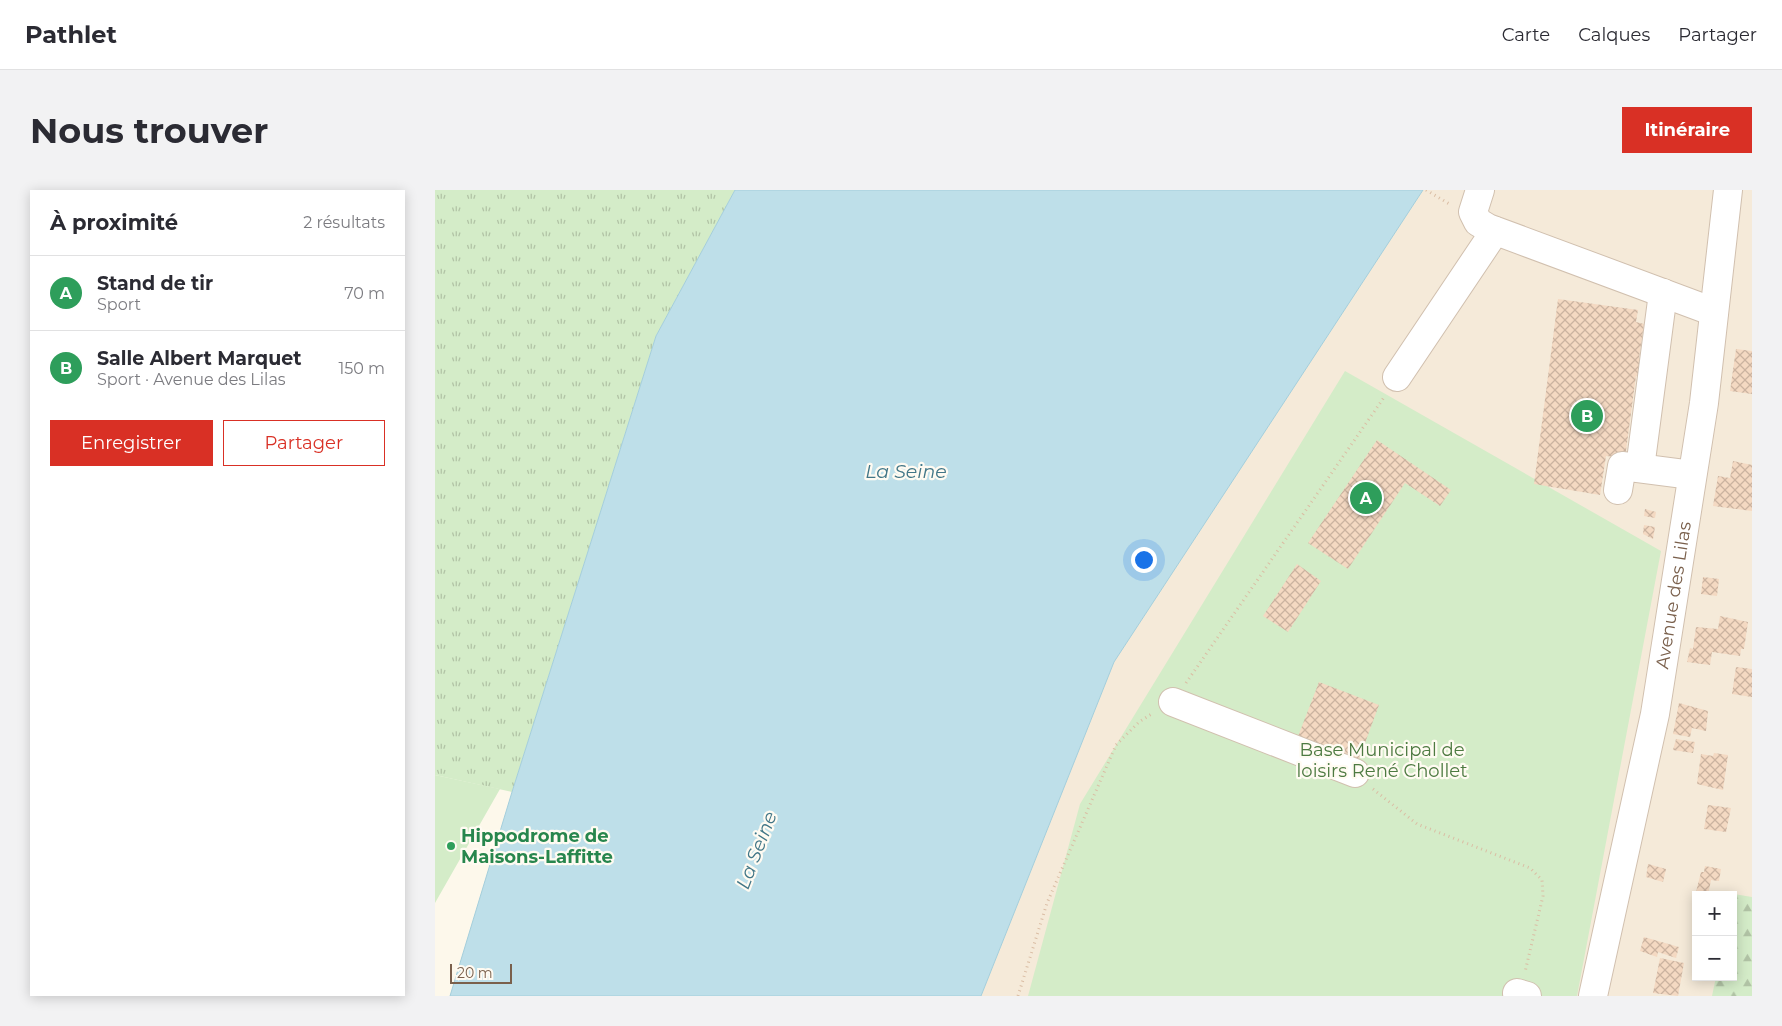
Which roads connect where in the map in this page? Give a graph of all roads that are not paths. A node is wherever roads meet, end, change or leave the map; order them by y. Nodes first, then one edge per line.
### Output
1 (1480, 190) edge
2 (1728, 190) edge
3 (1495, 231) junction
4 (1663, 293) junction
5 (1714, 312) junction
6 (1397, 377) road end
7 (1640, 468) junction
8 (1692, 475) junction
9 (1619, 490) dead end
10 (1173, 702) road end
11 (1355, 773) road end
12 (1593, 996) edge

1 - 3 street
2 - 5 street, Avenue des Lilas
3 - 4 street
3 - 6 street
4 - 5 street
4 - 7 street
5 - 8 street, Avenue des Lilas
7 - 8 street
7 - 9 street
8 - 12 street, Avenue des Lilas
10 - 11 street

